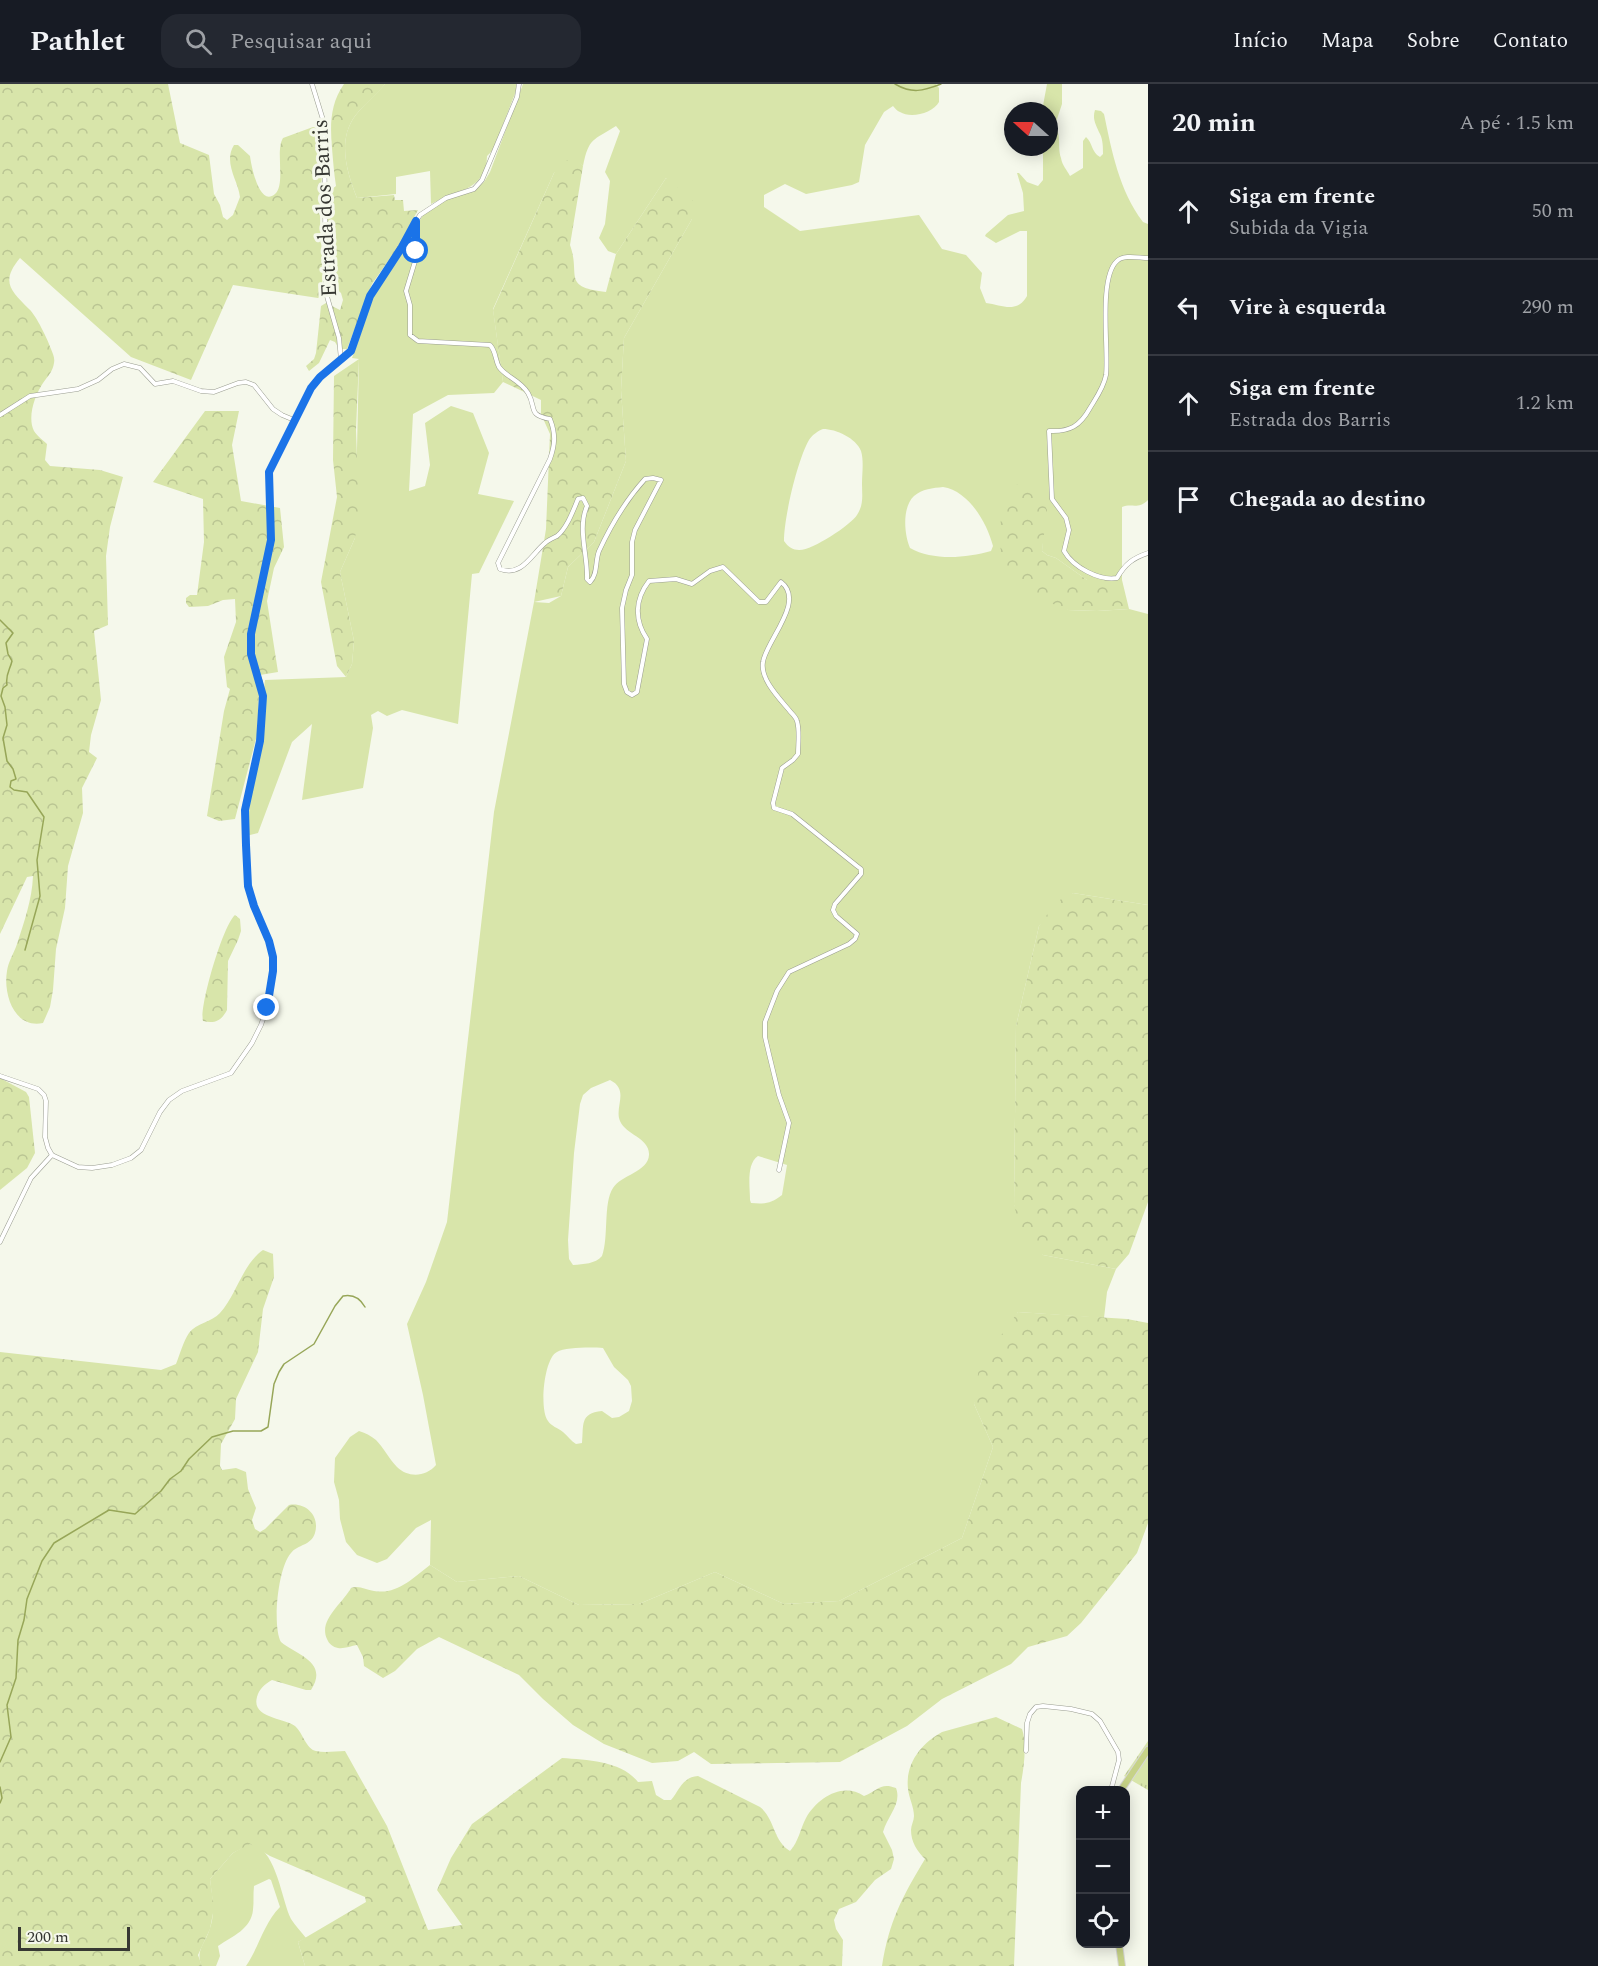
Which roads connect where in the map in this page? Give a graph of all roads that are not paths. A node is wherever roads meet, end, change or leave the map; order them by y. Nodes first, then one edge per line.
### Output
1 (312, 84) edge
2 (519, 84) edge
3 (416, 221) junction
4 (1148, 258) edge
5 (341, 360) junction
6 (0, 415) edge
7 (294, 420) junction
8 (1148, 553) edge
9 (0, 1076) edge
10 (52, 1155) junction
11 (779, 1170) dead end
12 (0, 1242) edge
13 (1148, 1750) edge
14 (1026, 1751) dead end
15 (1112, 1786) edge
16 (1123, 1786) edge
17 (1120, 1948) edge
18 (1122, 1966) edge

1 - 5 street, Estrada dos Barris
2 - 3 street
3 - 5 street
3 - 11 street
4 - 8 street
5 - 7 street
6 - 7 street
7 - 10 street
9 - 10 street
10 - 12 street
13 - 16 main road
14 - 15 street
17 - 18 main road

